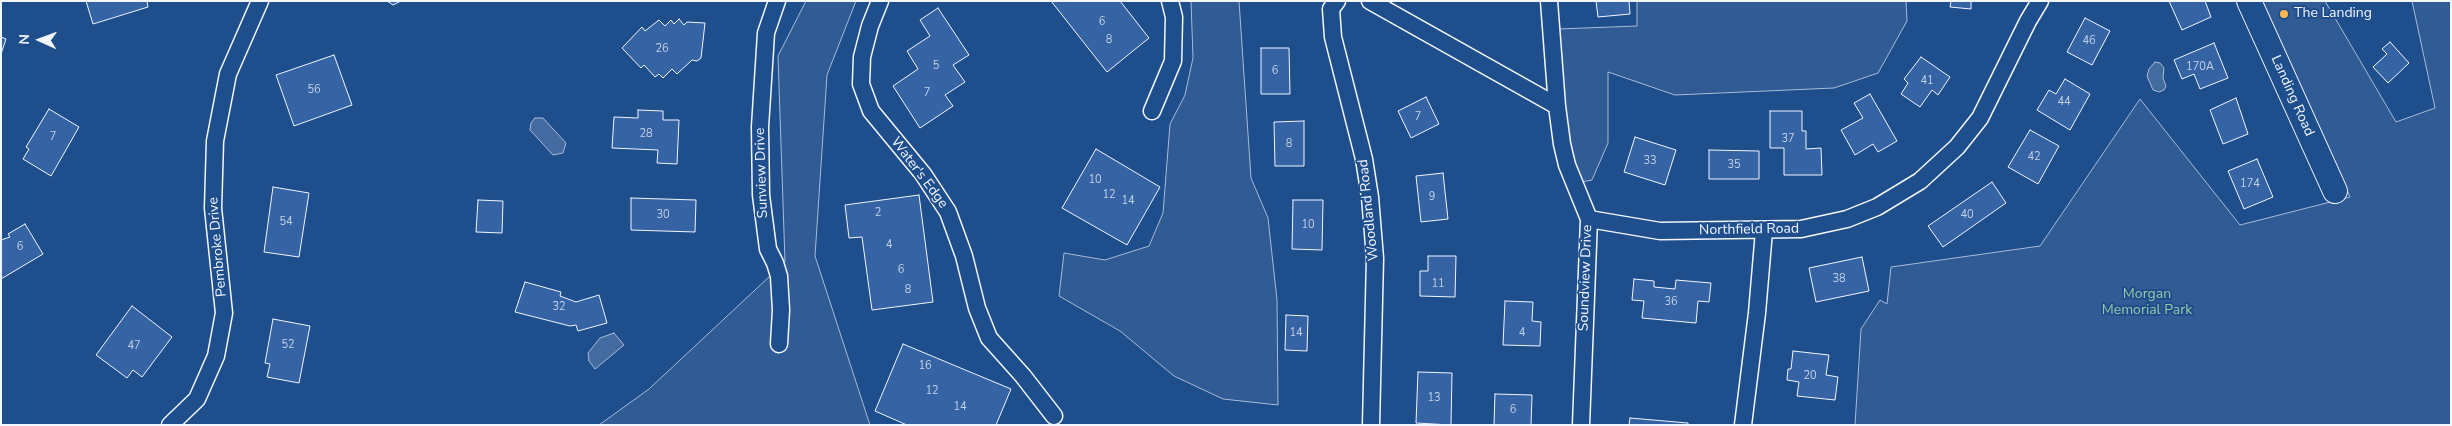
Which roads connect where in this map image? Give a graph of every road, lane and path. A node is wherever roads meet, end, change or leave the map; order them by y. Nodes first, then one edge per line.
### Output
1 (260, 1) edge
2 (777, 1) edge
3 (880, 1) edge
4 (1170, 1) edge
5 (1336, 1) edge
6 (1370, 1) edge
7 (1549, 1) edge
8 (2026, 1) edge
9 (2040, 1) edge
10 (2249, 1) edge
11 (2028, 21) junction
12 (1557, 106) junction
13 (1152, 111) dead end
14 (2335, 191) dead end
15 (1589, 219) junction
16 (1764, 231) junction
17 (779, 344) dead end
18 (1054, 416) dead end
19 (170, 425) edge
20 (1371, 425) edge
21 (1581, 425) edge
22 (1743, 425) edge

1 - 19 street, Pembroke Drive
2 - 17 street, Sunview Drive
3 - 18 street, Water's Edge
4 - 13 street
5 - 20 street, Woodland Road
6 - 12 street
7 - 12 street
8 - 11 street
9 - 11 street, Northfield Road
10 - 14 street, Landing Road
11 - 16 street, Northfield Road
12 - 15 street, Soundview Drive
15 - 16 street, Northfield Road
15 - 21 street, Soundview Drive
16 - 22 street

